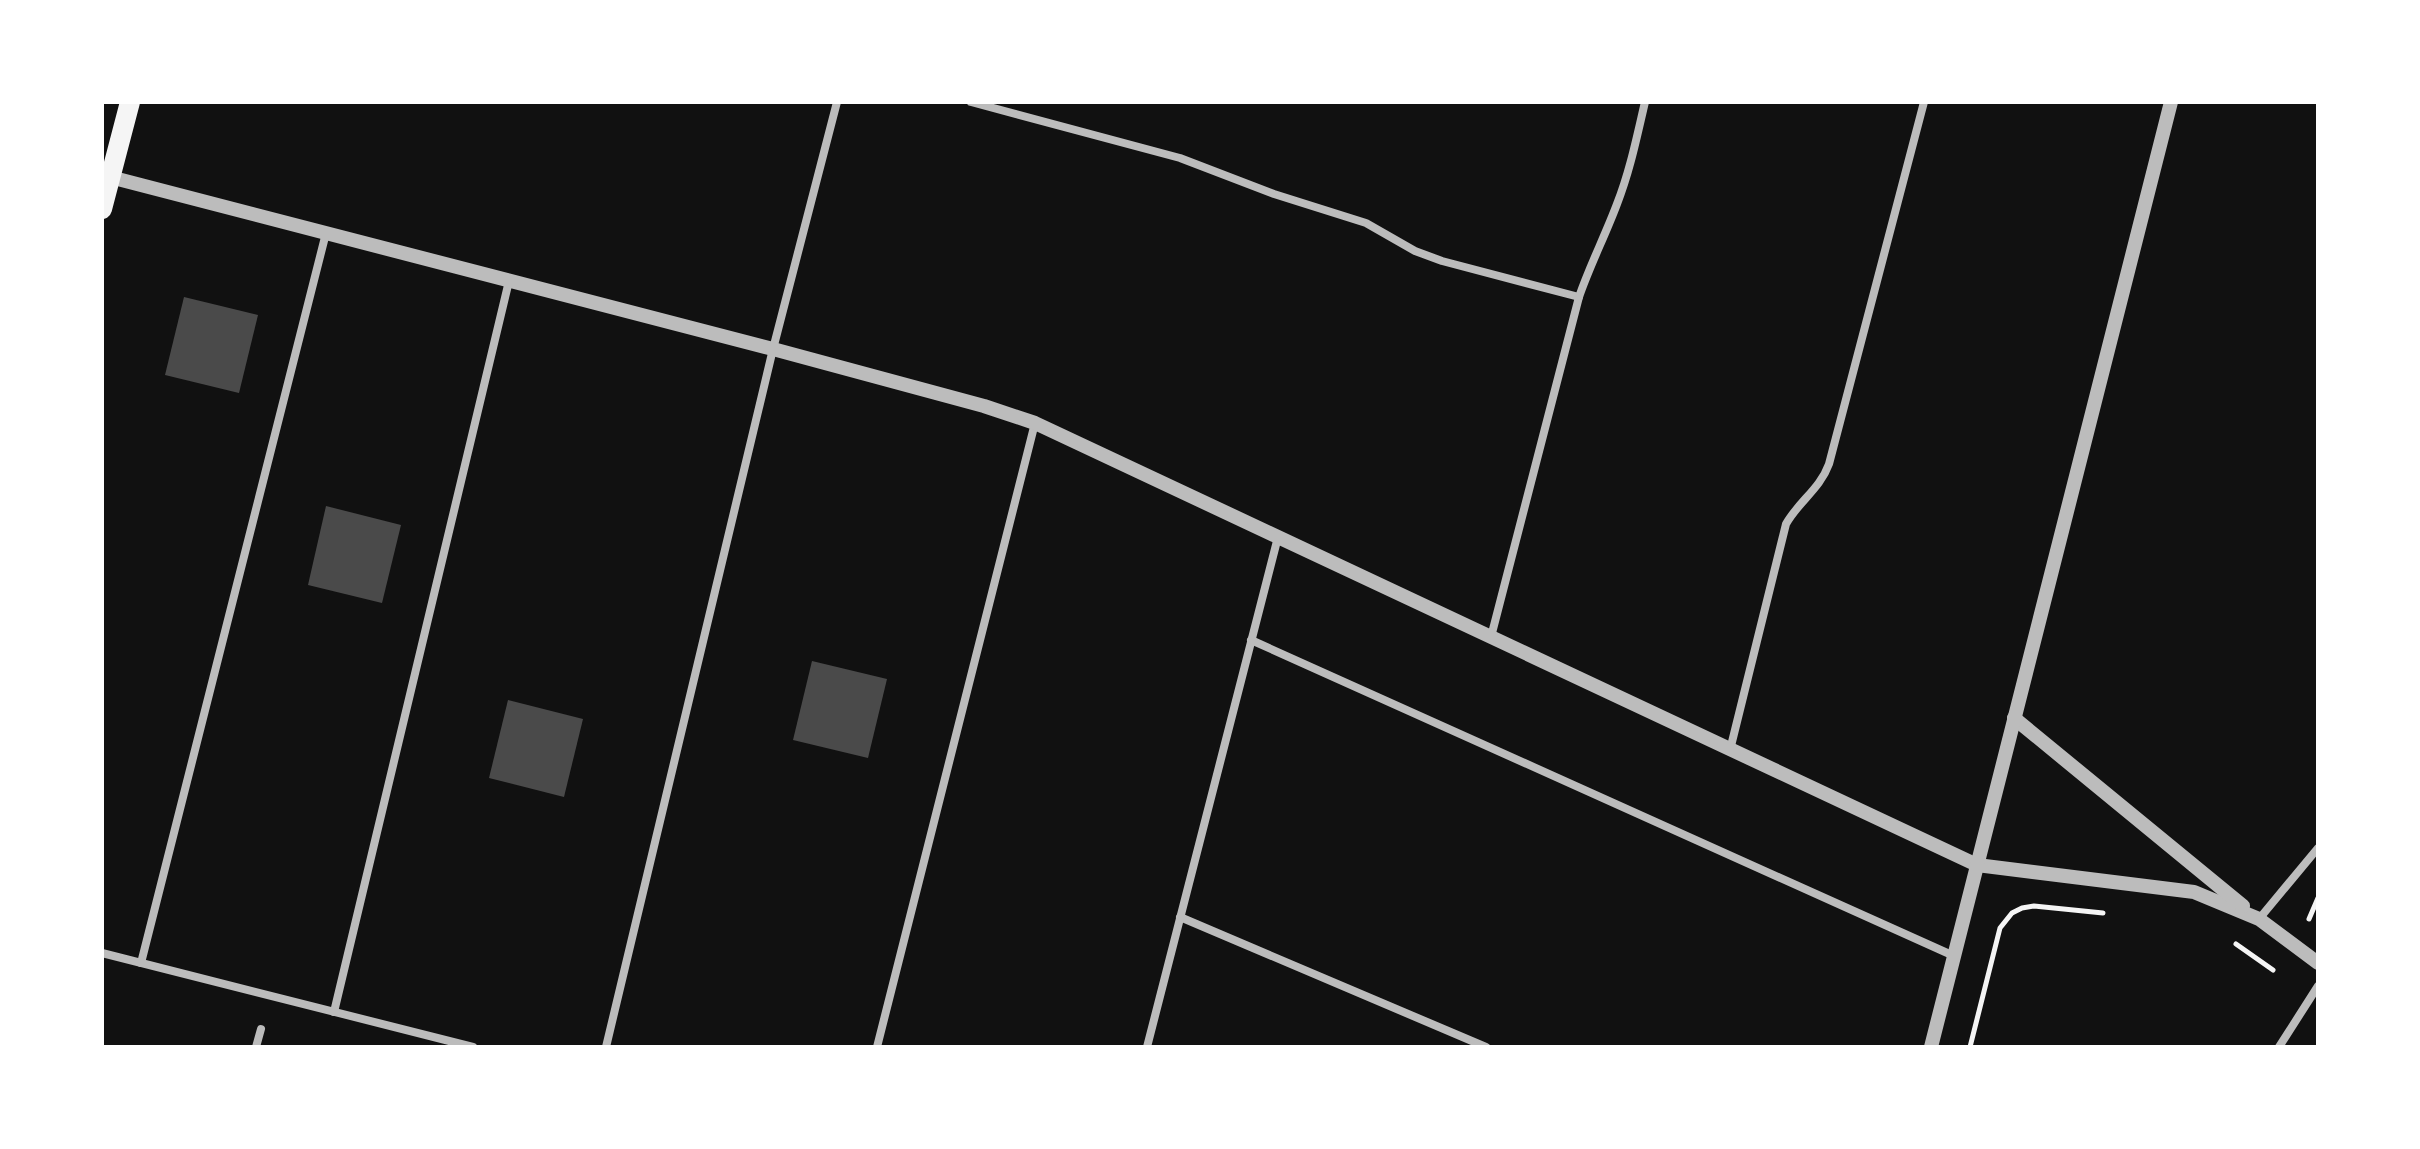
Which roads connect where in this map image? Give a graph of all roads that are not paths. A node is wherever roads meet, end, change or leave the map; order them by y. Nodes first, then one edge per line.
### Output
1 (130, 102) edge
2 (837, 102) edge
3 (971, 102) edge
4 (1645, 102) edge
5 (1924, 102) edge
6 (2171, 102) edge
7 (110, 177) junction
8 (102, 209) edge
9 (326, 233) junction
10 (509, 281) junction
11 (1579, 297) junction
12 (773, 349) junction
13 (1035, 423) junction
14 (1278, 536) junction
15 (1491, 637) junction
16 (1251, 640) junction
17 (2014, 718) junction
18 (1730, 750) junction
19 (2318, 848) edge
20 (1977, 865) junction
21 (1180, 917) junction
22 (2259, 919) junction
23 (102, 953) edge
24 (1954, 956) junction
25 (141, 963) junction
26 (2318, 963) edge
27 (2318, 986) edge
28 (334, 1012) junction
29 (261, 1029) dead end
30 (256, 1047) edge
31 (473, 1047) edge
32 (606, 1047) edge
33 (877, 1047) edge
34 (1147, 1047) edge
35 (1486, 1047) edge
36 (1931, 1047) edge
37 (2279, 1047) edge

1 - 7 main road
2 - 12 street
3 - 11 street
4 - 11 street
5 - 18 street
6 - 17 street
7 - 8 main road
7 - 9 street
9 - 10 street
9 - 25 street
10 - 12 street
10 - 28 street
11 - 15 street
12 - 13 street
12 - 32 street
13 - 14 street
13 - 33 street
14 - 15 street
14 - 16 street
15 - 18 street
16 - 21 street
16 - 24 street
17 - 20 street
17 - 22 street
18 - 20 street
19 - 22 street
20 - 22 street
20 - 24 street
21 - 34 street
21 - 35 street
22 - 26 street
23 - 25 street
24 - 36 street
25 - 28 street
27 - 37 street
28 - 31 street
29 - 30 street

